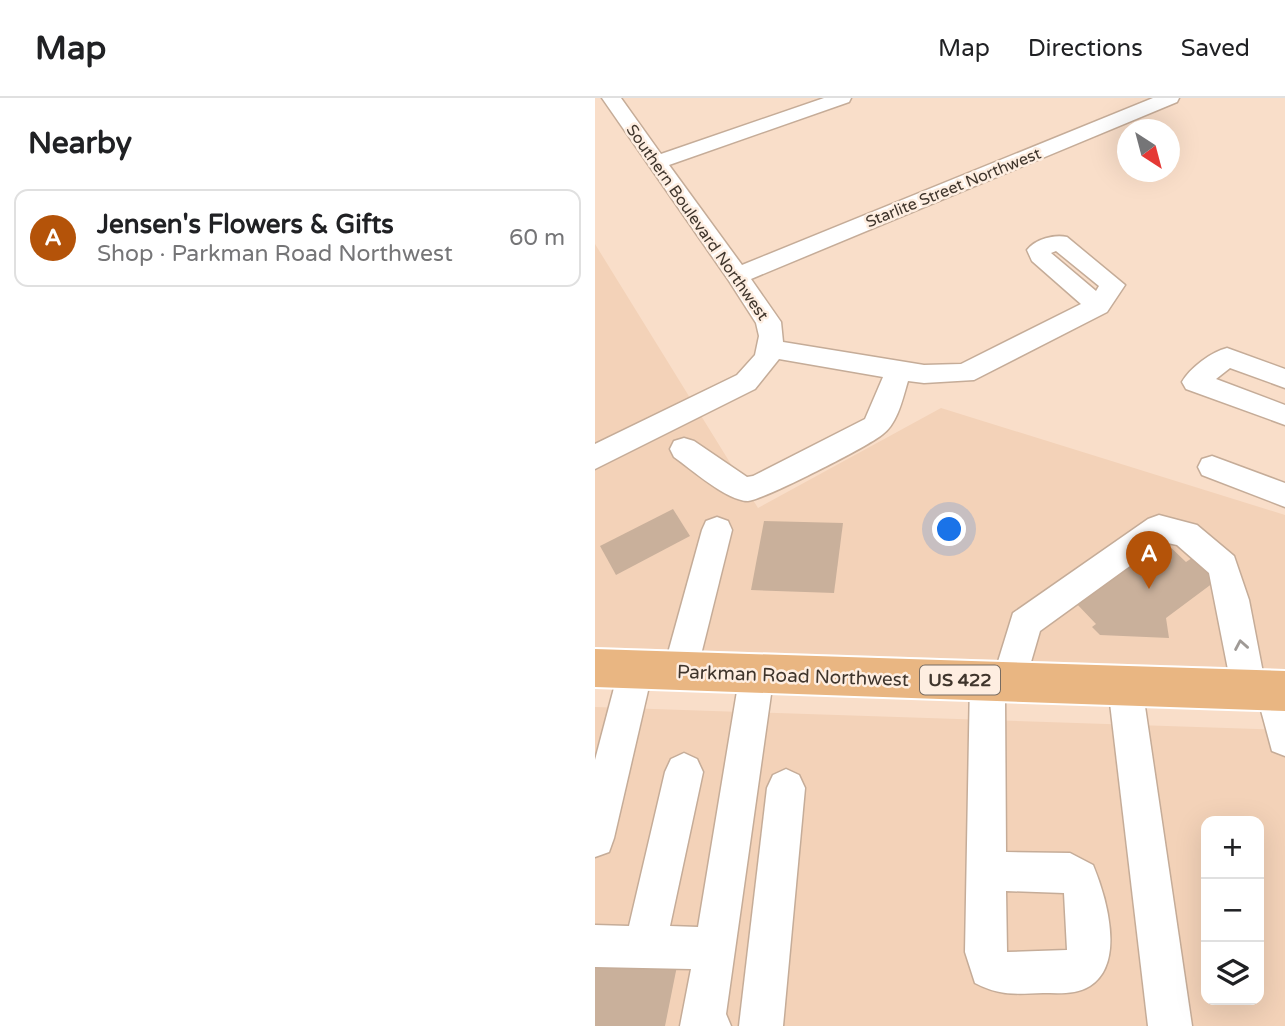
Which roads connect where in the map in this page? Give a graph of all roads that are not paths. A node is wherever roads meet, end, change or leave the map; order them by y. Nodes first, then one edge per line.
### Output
1 (611, 98) edge
2 (842, 98) edge
3 (1170, 98) edge
4 (657, 162) junction
5 (737, 276) junction
6 (1098, 306) dead end
7 (770, 349) junction
8 (898, 370) junction
9 (1285, 379) edge
10 (1285, 415) edge
11 (684, 450) dead end
12 (596, 454) edge
13 (1212, 467) dead end
14 (1285, 495) edge
15 (717, 530) dead end
16 (595, 668) edge
17 (636, 669) junction
18 (680, 671) junction
19 (757, 673) junction
20 (999, 682) junction
21 (1125, 686) junction
22 (1269, 691) edge
23 (1285, 738) edge
24 (684, 772) dead end
25 (601, 782) edge
26 (786, 788) dead end
27 (595, 838) edge
28 (986, 871) dead end
29 (595, 946) edge
30 (645, 947) junction
31 (716, 948) junction
32 (709, 1026) edge
33 (761, 1026) edge
34 (1170, 1026) edge

1 - 4 street, Southern Boulevard Northwest
2 - 4 street
3 - 5 street, Starlite Street Northwest
4 - 5 street, Southern Boulevard Northwest
5 - 7 street, Southern Boulevard Northwest
6 - 8 street
7 - 8 street
7 - 12 street, Southern Boulevard Northwest
8 - 11 street
9 - 10 street
13 - 14 street
15 - 18 street
16 - 17 main road, Parkman Road Northwest / US 422
17 - 18 main road, Parkman Road Northwest / US 422
17 - 25 street
18 - 19 main road, Parkman Road Northwest / US 422
19 - 20 main road, Parkman Road Northwest / US 422
19 - 31 street
20 - 21 main road, Parkman Road Northwest / US 422
22 -> 20 street
20 - 28 street
21 - 22 main road, Parkman Road Northwest / US 422
21 - 34 street
22 - 23 street
24 - 30 street
25 - 27 street
26 - 33 street
29 - 30 street
30 - 31 street
31 - 32 street

